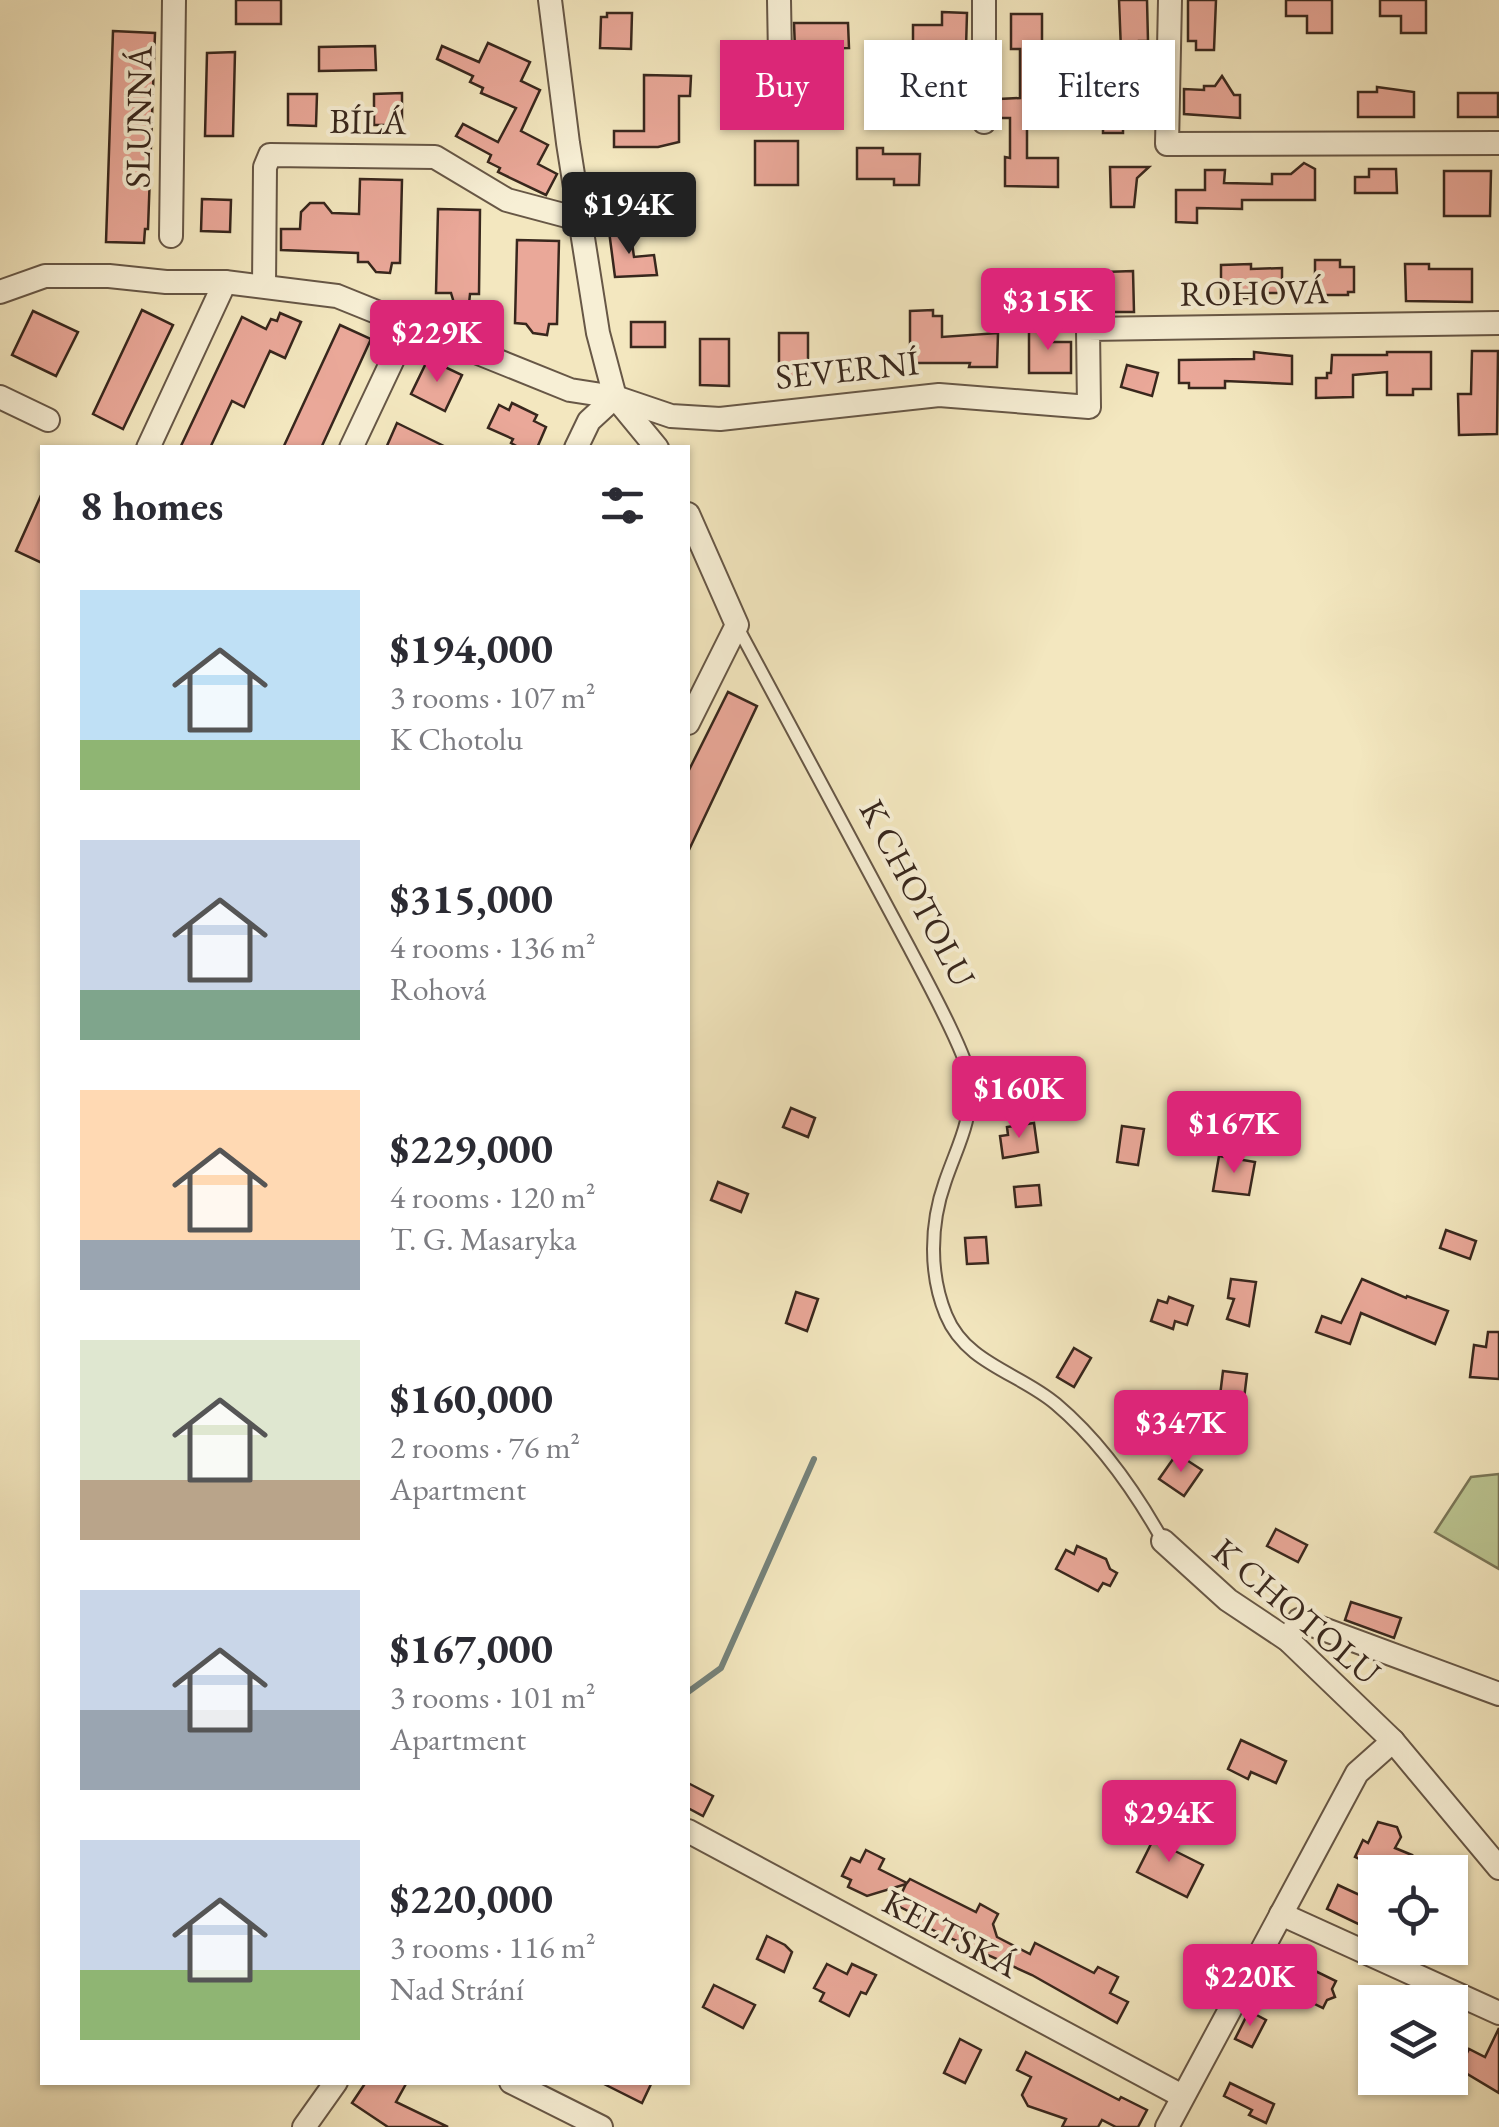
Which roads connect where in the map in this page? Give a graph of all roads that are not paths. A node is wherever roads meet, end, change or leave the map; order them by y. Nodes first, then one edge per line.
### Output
1 (174, 0) edge
2 (550, 0) edge
3 (779, 0) edge
4 (984, 0) edge
5 (1170, 0) edge
6 (780, 40) edge
7 (984, 40) edge
8 (1499, 143) edge
9 (582, 220) junction
10 (171, 236) dead end
11 (224, 282) junction
12 (264, 286) junction
13 (0, 292) edge
14 (410, 323) junction
15 (1499, 324) edge
16 (0, 397) edge
17 (616, 397) junction
18 (1088, 406) joint
19 (48, 420) dead end
20 (149, 445) edge
21 (352, 445) edge
22 (577, 445) edge
23 (655, 445) edge
24 (690, 519) edge
25 (737, 625) junction
26 (690, 719) edge
27 (1163, 1541) joint
28 (1293, 1630) junction
29 (1499, 1694) edge
30 (1392, 1742) junction
31 (690, 1832) edge
32 (1499, 1868) edge
33 (1281, 1914) junction
34 (1499, 2013) edge
35 (334, 2085) edge
36 (517, 2085) edge
37 (1182, 2096) junction
38 (304, 2127) edge
39 (601, 2127) edge
40 (1166, 2127) edge

1 - 10 street, SLUNNÁ
2 - 9 street
3 - 6 street
4 - 7 street
5 - 8 street
9 - 12 street, BÍLÁ
9 - 17 street
11 - 12 street, SEVERNÍ
11 - 13 street, SEVERNÍ
11 - 20 street
12 - 14 street, SEVERNÍ
14 - 17 street, SEVERNÍ
14 - 21 street
15 - 18 street, ROHOVÁ
16 - 19 street
17 - 18 street, SEVERNÍ
17 - 22 street
17 - 23 street
24 - 25 street, K CHOTOLU
25 - 26 street
25 - 27 lane, K CHOTOLU
27 - 28 street, K CHOTOLU
28 - 29 street
28 - 30 street, K CHOTOLU
30 - 32 street, K CHOTOLU
30 - 33 street
31 - 37 street, KELTSKÁ
33 - 34 street
33 - 37 street
35 - 38 street
36 - 39 street
37 - 40 street

